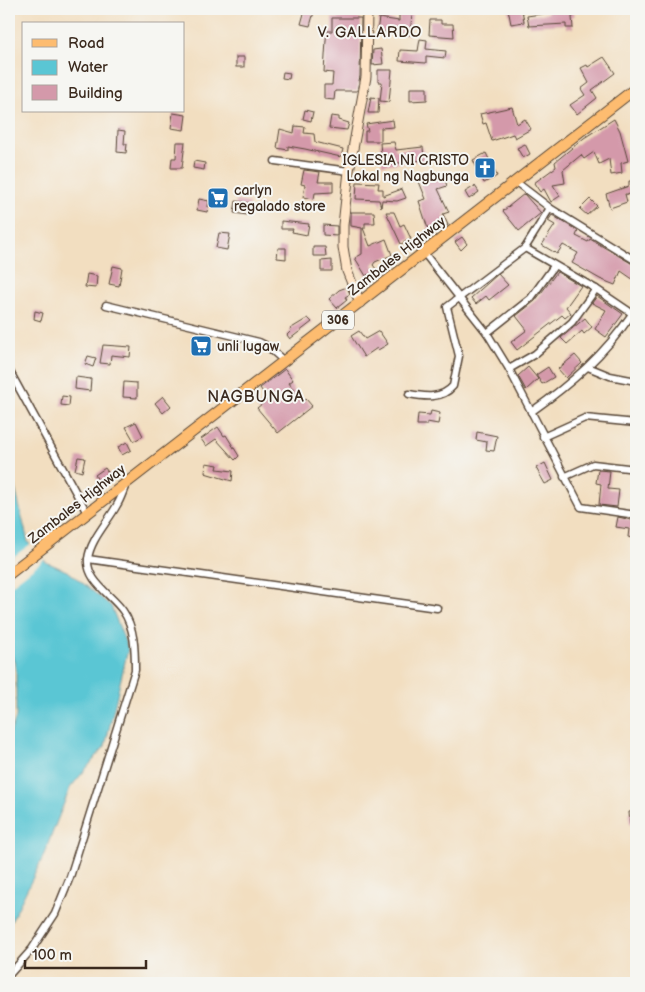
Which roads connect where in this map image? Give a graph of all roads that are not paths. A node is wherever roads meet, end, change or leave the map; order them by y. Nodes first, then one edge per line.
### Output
1 (367, 9) edge
2 (636, 88) edge
3 (275, 161) dead end
4 (349, 171) junction
5 (516, 182) junction
6 (550, 208) junction
7 (526, 248) junction
8 (424, 253) junction
9 (636, 261) edge
10 (554, 266) junction
11 (596, 289) junction
12 (459, 298) junction
13 (360, 303) junction
14 (106, 305) dead end
15 (634, 315) edge
16 (487, 333) junction
17 (284, 361) junction
18 (588, 367) junction
19 (509, 369) junction
20 (9, 370) edge
21 (636, 381) edge
22 (410, 394) dead end
23 (531, 412) junction
24 (636, 423) edge
25 (543, 437) junction
26 (636, 469) edge
27 (564, 477) junction
28 (128, 482) junction
29 (88, 513) junction
30 (636, 515) edge
31 (88, 559) junction
32 (9, 574) edge
33 (437, 608) dead end
34 (9, 975) edge

1 - 4 street
2 - 5 main road, Zambales Highway / 306
3 - 4 street
4 - 13 street
5 - 6 street
5 - 8 main road, Zambales Highway / 306
6 - 7 street
6 - 9 street
7 - 10 street
7 - 12 street
8 - 12 street
8 - 13 main road, Zambales Highway / 306
10 - 11 street
10 - 16 street
11 - 15 street
11 - 19 street
12 - 16 street
12 - 22 street
13 - 17 main road, Zambales Highway / 306
14 - 17 street
15 - 18 street
16 - 19 street
17 - 28 main road, Zambales Highway / 306
18 - 21 street
18 - 23 street
19 - 23 street
20 - 29 street
23 - 25 street
24 - 25 street
25 - 27 street
26 - 27 street
27 - 30 street
28 - 29 main road, Zambales Highway / 306
28 - 31 street
29 - 32 main road, Zambales Highway / 306
31 - 33 street
31 - 34 street

